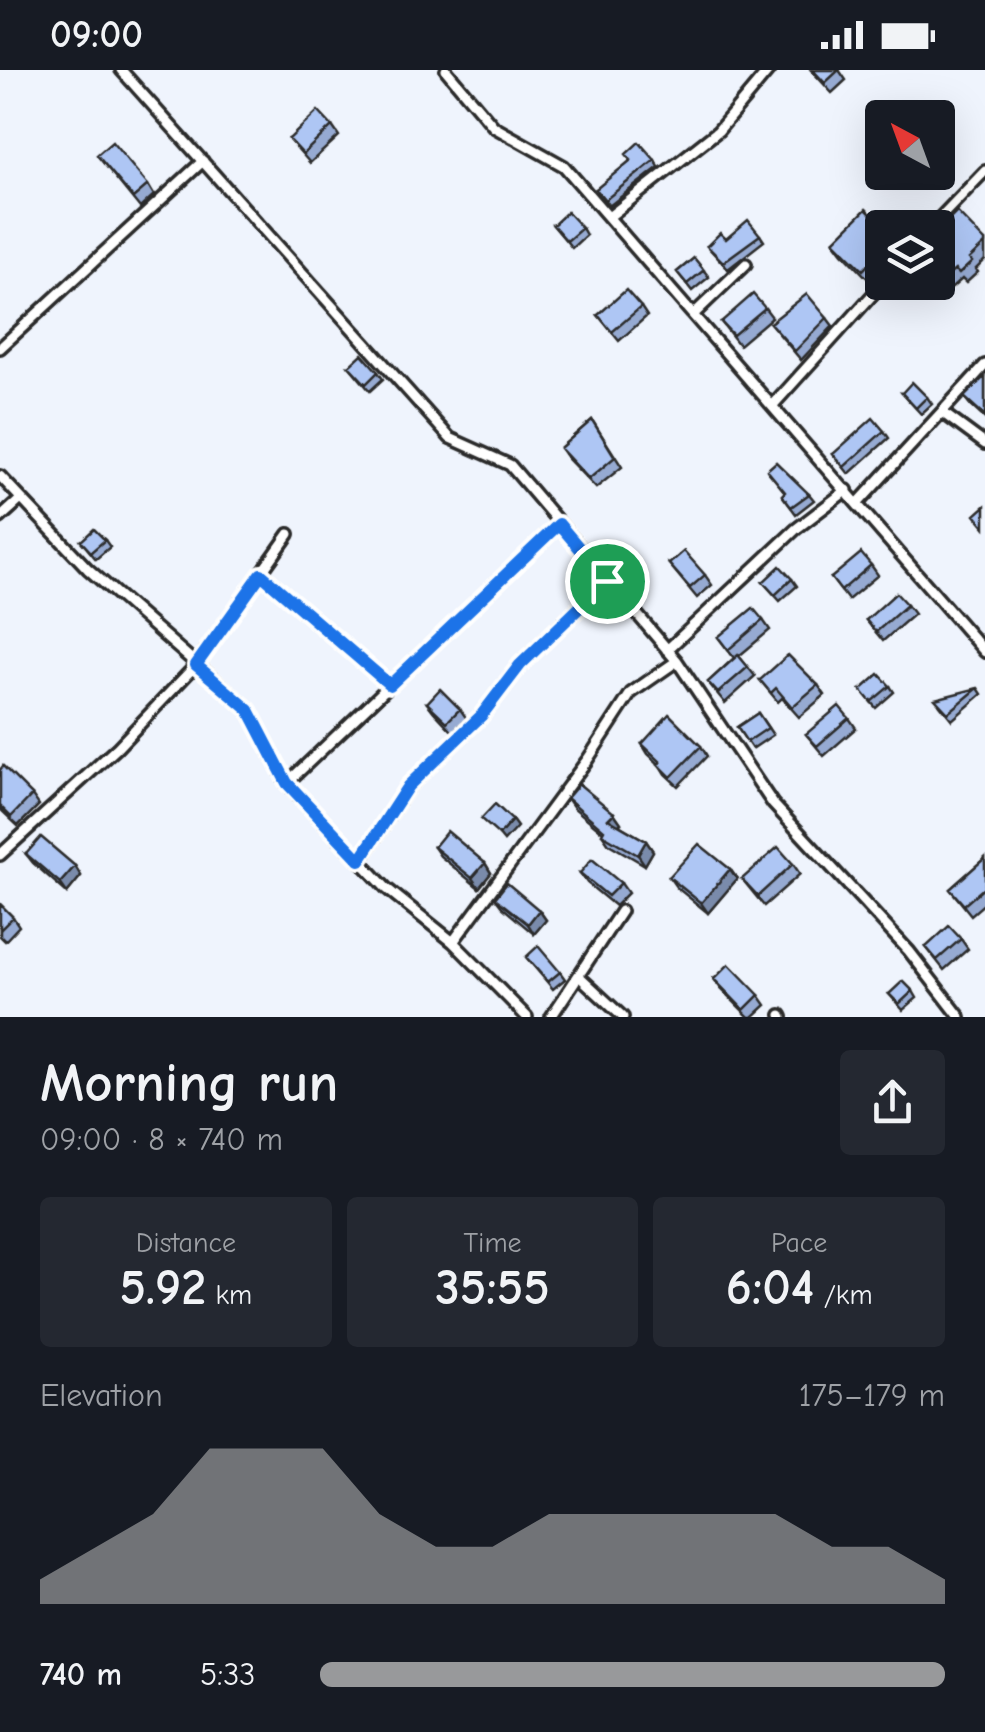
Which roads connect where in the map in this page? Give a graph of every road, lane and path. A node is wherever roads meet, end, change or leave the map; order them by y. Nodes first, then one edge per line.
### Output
1 (121, 70) edge
2 (446, 70) edge
3 (768, 70) edge
4 (203, 161) junction
5 (985, 171) edge
6 (947, 210) edge
7 (610, 216) junction
8 (746, 264) dead end
9 (868, 300) edge
10 (695, 313) junction
11 (0, 348) edge
12 (985, 366) edge
13 (774, 404) junction
14 (943, 414) junction
15 (985, 444) edge
16 (0, 476) edge
17 (847, 490) junction
18 (21, 498) junction
19 (860, 502) junction
20 (0, 518) edge
21 (559, 524) junction
22 (289, 534) dead end
23 (261, 574) junction
24 (607, 581) junction
25 (667, 650) junction
26 (985, 652) edge
27 (677, 661) junction
28 (196, 665) junction
29 (390, 685) junction
30 (287, 783) junction
31 (0, 855) edge
32 (360, 860) junction
33 (622, 911) dead end
34 (453, 942) junction
35 (581, 978) junction
36 (527, 1017) edge
37 (551, 1017) edge
38 (624, 1017) edge
39 (960, 1017) edge

1 - 4 street
2 - 7 street
3 - 7 street
4 - 11 street
4 - 21 street
5 - 6 street
7 - 10 street
8 - 10 street
9 - 13 street
10 - 13 street
12 - 14 street
13 - 17 street
14 - 15 street
14 - 19 street
16 - 18 street
17 - 19 street
17 - 25 street
18 - 20 street
18 - 28 street
19 - 26 street
21 - 24 street
21 - 29 street
22 - 23 street
23 - 28 street
23 - 29 street
24 - 25 street
24 - 32 street
25 - 27 street
27 - 34 street
27 - 39 street
28 - 30 street
28 - 31 street
29 - 30 street
30 - 32 street
32 - 34 street
33 - 35 street
34 - 36 street
35 - 37 street
35 - 38 street

